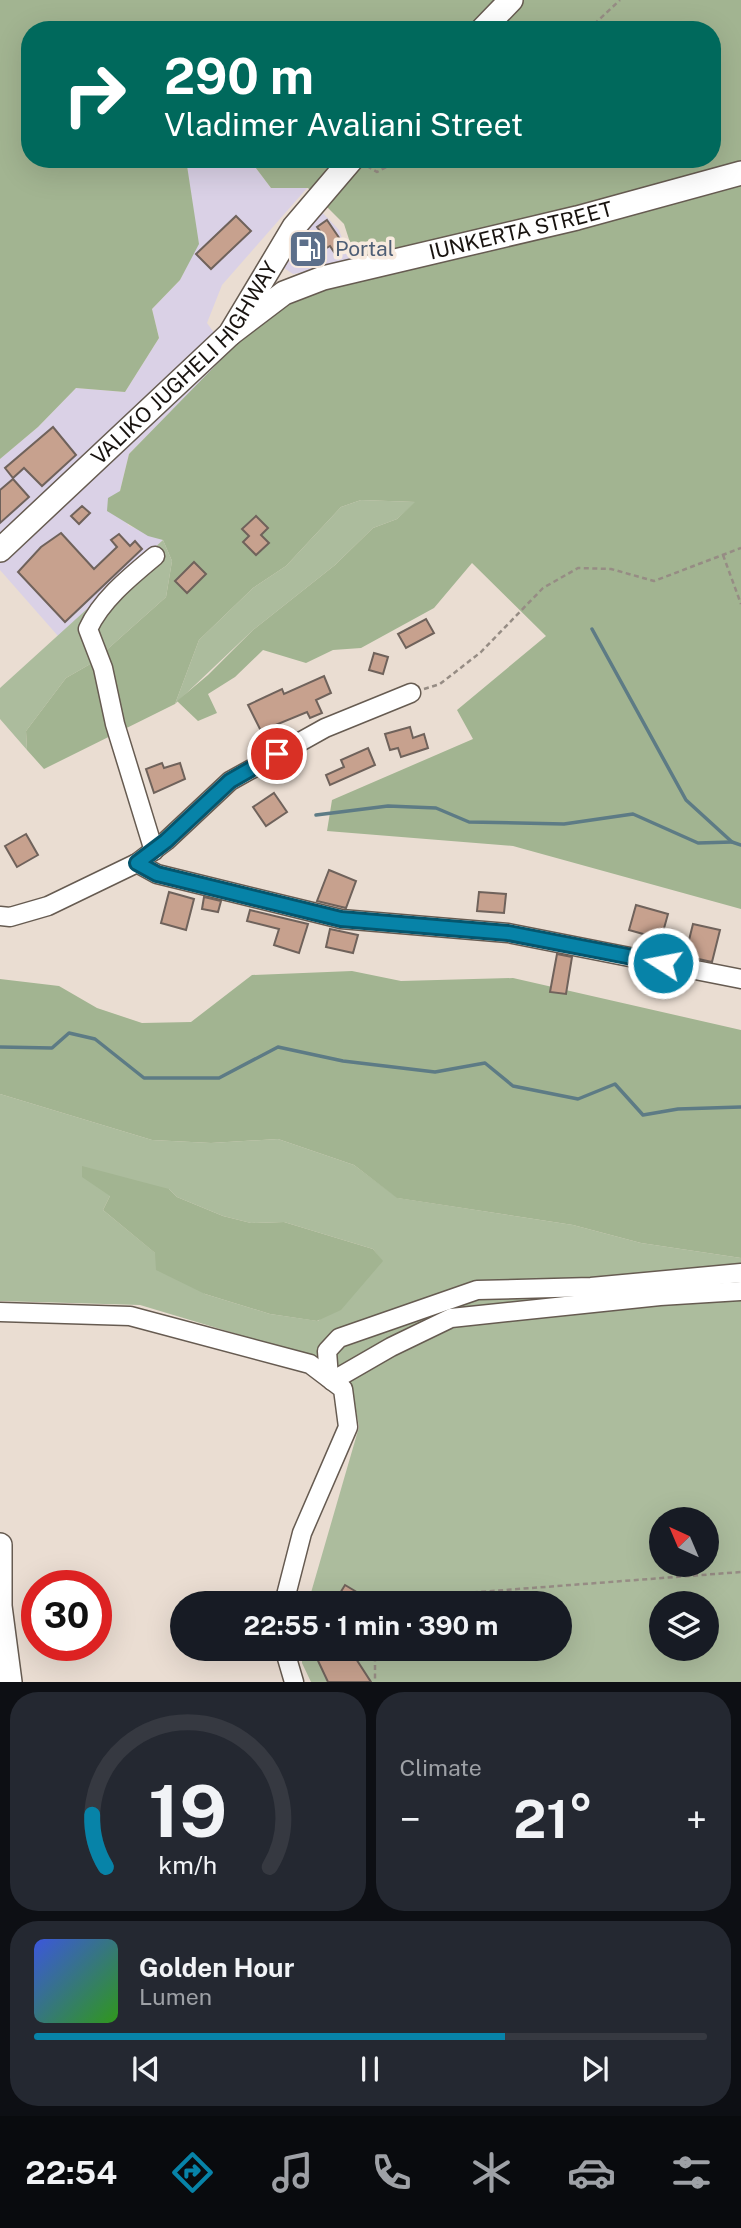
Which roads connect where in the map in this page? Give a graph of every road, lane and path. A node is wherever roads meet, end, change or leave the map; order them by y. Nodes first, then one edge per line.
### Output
1 (511, 0) edge
2 (620, 0) edge
3 (491, 21) edge
4 (598, 21) edge
5 (353, 168) edge
6 (741, 173) edge
7 (230, 334) junction
8 (741, 548) edge
9 (0, 550) edge
10 (723, 555) junction
11 (155, 556) dead end
12 (741, 604) edge
13 (411, 693) joint
14 (154, 851) junction
15 (137, 863) junction
16 (0, 916) edge
17 (741, 979) edge
18 (741, 1273) edge
19 (741, 1292) edge
20 (0, 1312) edge
21 (331, 1380) junction
22 (0, 1545) edge
23 (741, 1572) edge
24 (287, 1591) edge
25 (492, 1591) edge
26 (288, 1661) edge
27 (375, 1661) edge
28 (10, 1682) edge
29 (294, 1682) edge
30 (376, 1682) edge

1 - 3 main road
2 - 4 path
5 - 7 main road, VALIKO JUGHELI HIGHWAY
6 - 7 main road, IUNKERTA STREET
7 - 9 main road, VALIKO JUGHELI HIGHWAY
8 - 10 path
10 - 12 path
10 - 13 path
11 - 14 street
13 - 14 street
14 - 15 street
15 - 16 street
15 - 17 street
18 - 21 street
19 - 21 street
20 - 21 street
21 - 24 street
22 - 28 main road
23 - 25 path
26 - 29 street
27 - 30 path

